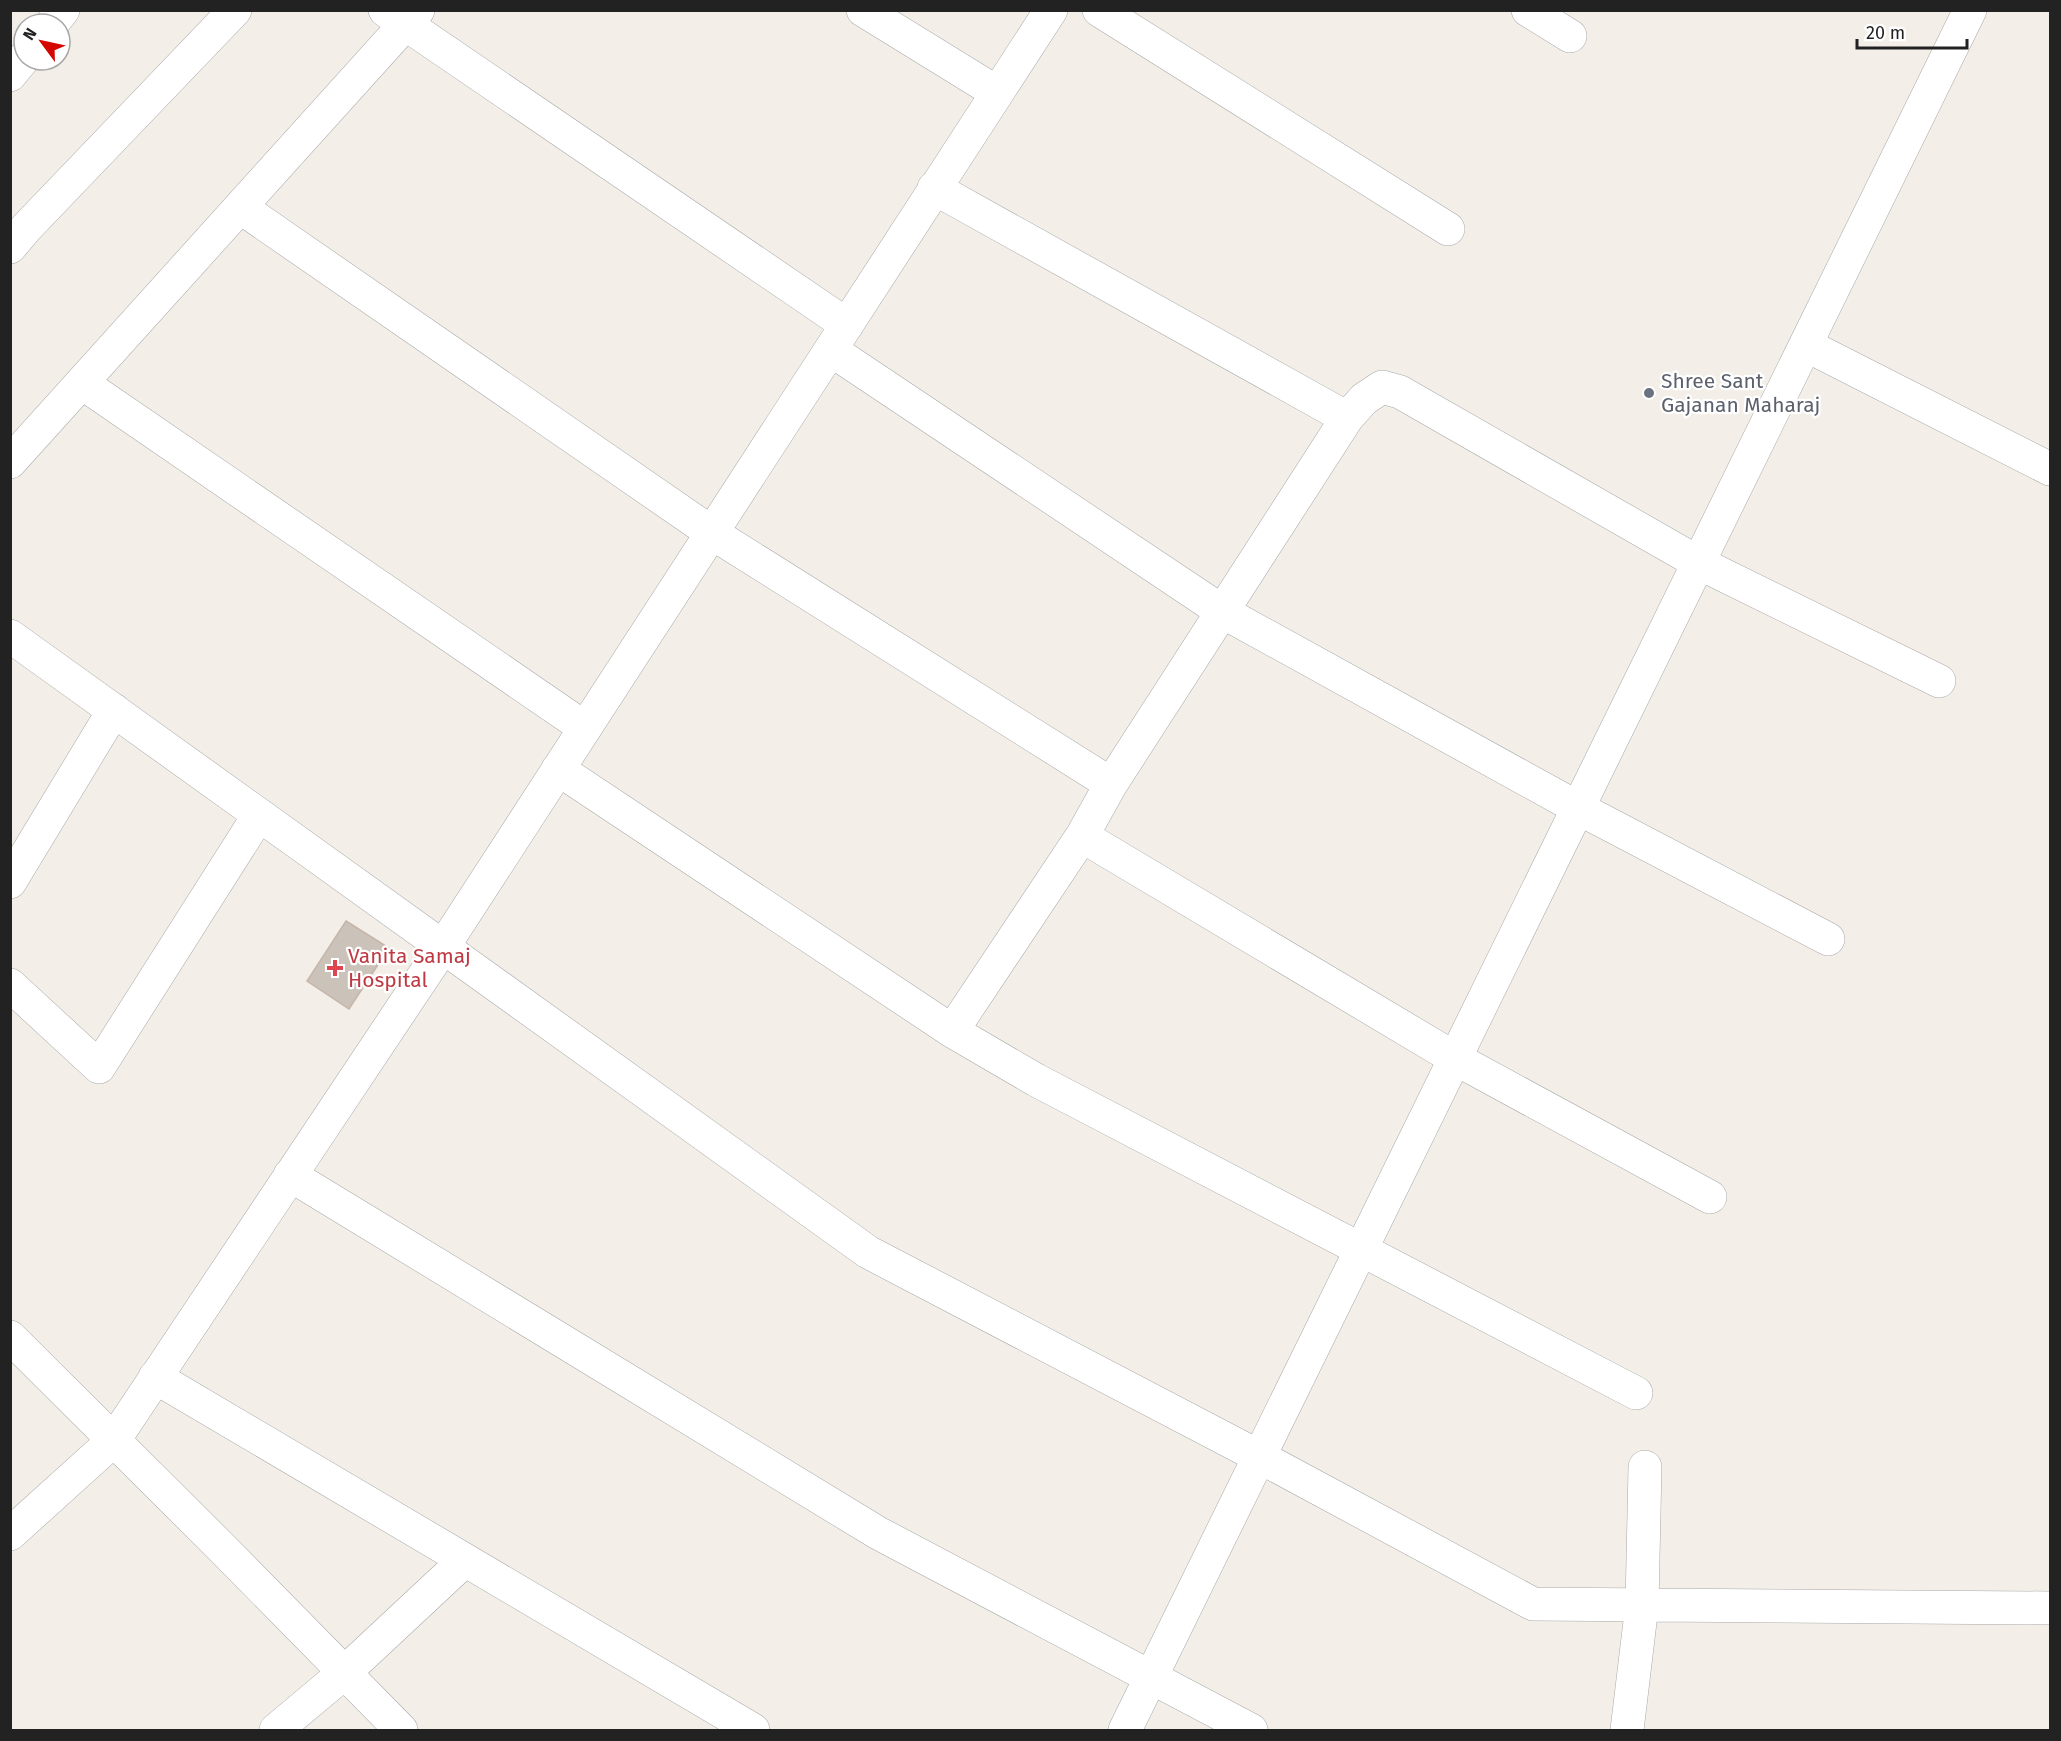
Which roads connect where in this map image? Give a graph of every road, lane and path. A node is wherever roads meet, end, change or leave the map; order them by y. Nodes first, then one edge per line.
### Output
1 (235, 10) edge
2 (862, 10) edge
3 (1051, 10) edge
4 (1099, 10) edge
5 (1528, 10) edge
6 (1970, 10) edge
7 (402, 15) edge
8 (1570, 36) dead end
9 (996, 92) junction
10 (934, 188) junction
11 (240, 207) junction
12 (1448, 229) dead end
13 (10, 246) edge
14 (839, 337) junction
15 (1806, 345) junction
16 (82, 383) junction
17 (1347, 418) junction
18 (10, 462) edge
19 (2050, 469) edge
20 (712, 532) junction
21 (1699, 563) junction
22 (1223, 612) junction
23 (10, 636) edge
24 (1939, 681) dead end
25 (114, 710) junction
26 (585, 728) junction
27 (558, 769) junction
28 (1111, 784) junction
29 (1578, 808) junction
30 (259, 815) junction
31 (1082, 836) junction
32 (10, 882) edge
33 (1828, 939) dead end
34 (442, 947) junction
35 (10, 985) edge
36 (952, 1030) junction
37 (1456, 1059) junction
38 (290, 1175) junction
39 (1710, 1197) dead end
40 (1362, 1249) junction
41 (10, 1336) edge
42 (156, 1377) junction
43 (1636, 1393) dead end
44 (114, 1440) junction
45 (1260, 1457) junction
46 (1644, 1467) dead end
47 (10, 1534) edge
48 (465, 1560) junction
49 (1642, 1605) junction
50 (2050, 1608) edge
51 (344, 1672) junction
52 (1151, 1678) junction
53 (276, 1731) edge
54 (401, 1731) edge
55 (753, 1731) edge
56 (1125, 1731) edge
57 (1251, 1731) edge
58 (1627, 1731) edge

1 - 13 street
2 - 9 street
3 - 9 street
4 - 12 street
5 - 8 street
6 - 15 street
7 - 11 street
7 - 14 street
9 - 10 street
10 - 14 street
10 - 17 street
11 - 16 street
11 - 20 street
14 - 20 street
14 - 22 street
15 - 19 street
15 - 21 street
16 - 18 street
16 - 26 street
17 - 21 street
17 - 22 street
20 - 26 street
20 - 28 street
21 - 24 street
21 - 29 street
22 - 28 street
22 - 29 street
23 - 25 street
25 - 30 street
25 - 32 street
26 - 27 street
27 - 34 street
27 - 36 street
28 - 31 street
29 - 33 street
29 - 37 street
30 - 34 street
30 - 35 street
31 - 36 street
31 - 37 street
34 - 38 street
34 - 45 street
36 - 40 street
37 - 39 street
37 - 40 street
38 - 42 street
38 - 52 street
40 - 43 street
40 - 45 street
41 - 44 street
42 - 44 street
42 - 48 street
44 - 47 street
44 - 51 street
45 - 49 street
45 - 52 street
46 - 49 street
48 - 51 street
48 - 55 street
49 - 50 street
49 - 58 street
51 - 53 street
51 - 54 street
52 - 56 street
52 - 57 street

